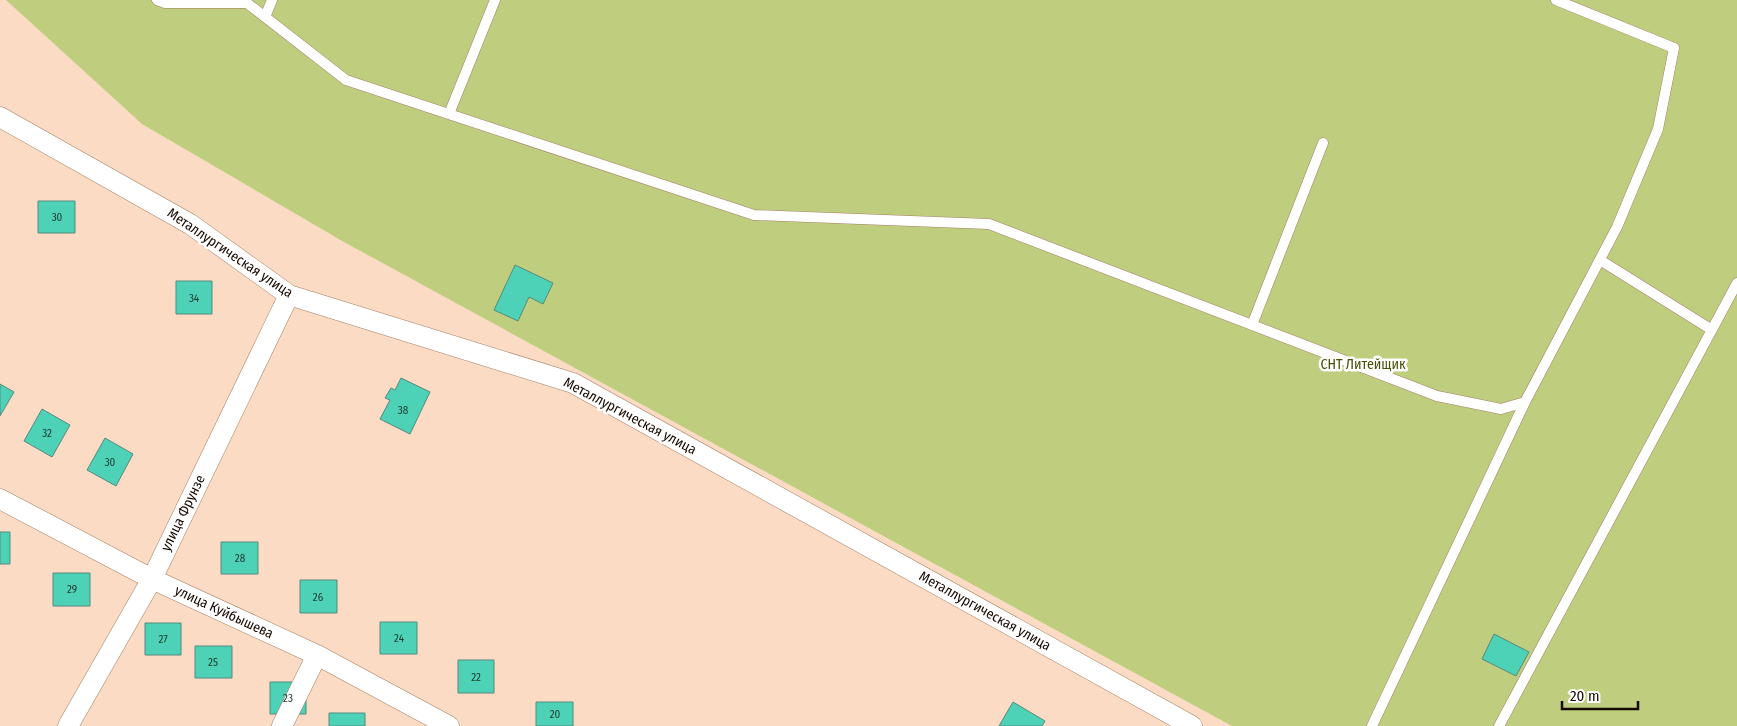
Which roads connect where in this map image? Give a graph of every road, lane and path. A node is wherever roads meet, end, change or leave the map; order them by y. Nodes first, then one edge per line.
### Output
1 (157, 0) edge
2 (272, 0) edge
3 (495, 0) edge
4 (1556, 0) edge
5 (265, 17) junction
6 (449, 114) junction
7 (0, 117) edge
8 (1323, 143) dead end
9 (1600, 260) junction
10 (1737, 283) edge
11 (289, 295) junction
12 (1252, 325) junction
13 (1712, 330) junction
14 (1525, 402) junction
15 (0, 499) edge
16 (152, 579) junction
17 (317, 655) junction
18 (68, 726) edge
19 (282, 726) edge
20 (449, 726) edge
21 (1192, 726) edge
22 (1372, 726) edge
23 (1499, 726) edge

1 - 5 lane
2 - 5 lane
3 - 6 lane
4 - 9 lane
5 - 6 lane
6 - 12 lane
7 - 11 street, Металлургическая улица
8 - 12 lane
9 - 13 lane
9 - 14 lane
10 - 13 lane
11 - 16 street, улица Фрунзе
11 - 21 street, Металлургическая улица
12 - 14 lane
13 - 23 lane
14 - 22 lane
15 - 16 street, улица Куйбышева
16 - 17 street, улица Куйбышева
16 - 18 street, улица Фрунзе
17 - 19 street
17 - 20 street, улица Куйбышева

